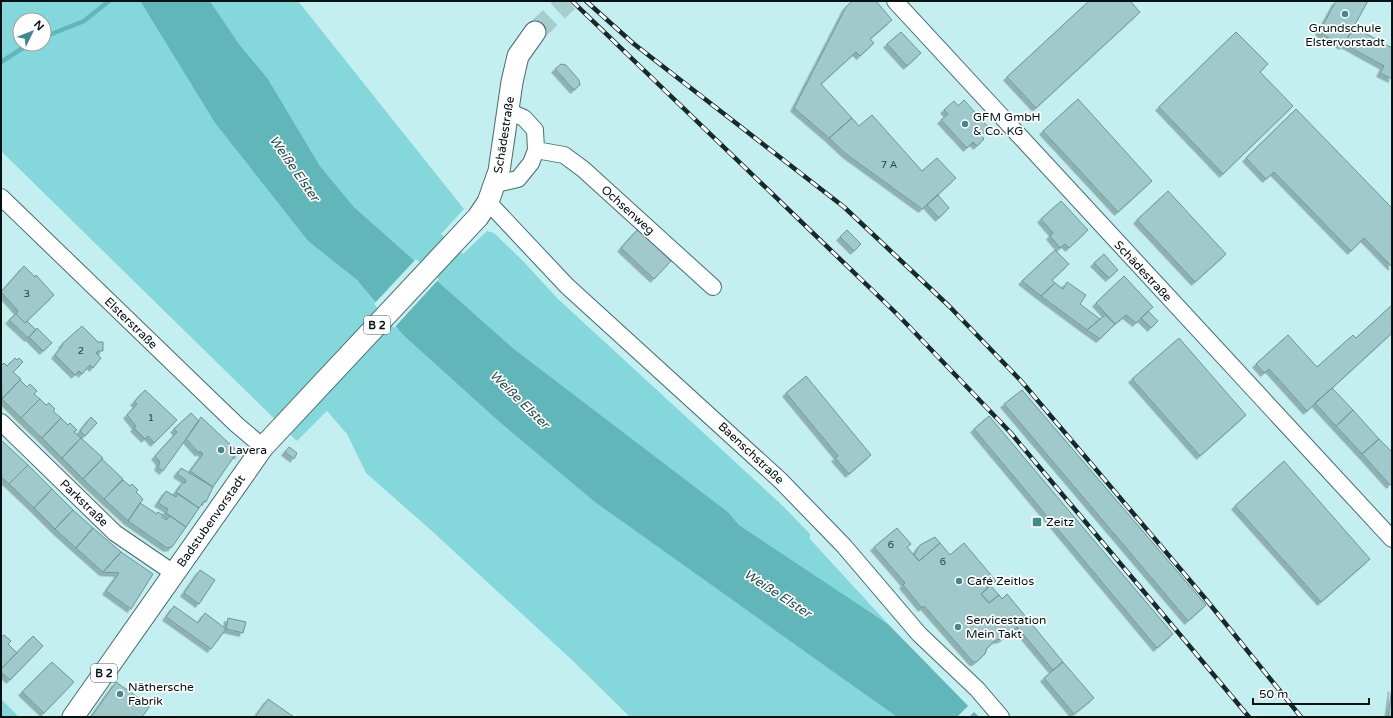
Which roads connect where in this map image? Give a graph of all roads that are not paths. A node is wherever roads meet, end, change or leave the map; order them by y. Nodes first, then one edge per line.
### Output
1 (895, 1) edge
2 (535, 32) tunnel mouth
3 (508, 112) junction
4 (536, 150) junction
5 (492, 193) junction
6 (1, 197) edge
7 (464, 234) joint
8 (713, 287) dead end
9 (1, 422) edge
10 (263, 447) junction
11 (1392, 540) edge
12 (175, 574) junction
13 (73, 717) edge
14 (1001, 717) edge

1 - 11 street, Schädestraße
2 - 3 main road, Schädestraße / B 2
3 - 4 street
3 - 5 main road, Schädestraße / B 2
4 - 5 street
4 - 8 street, Ochsenweg
5 - 7 main road, Schädestraße / B 2
5 - 14 street, Baenschstraße
6 - 10 street, Elsterstraße
7 - 10 main road, Badstubenvorstadt / B 2
9 - 12 street, Parkstraße
10 - 12 main road, Badstubenvorstadt / B 2
12 - 13 main road, Badstubenvorstadt / B 2

